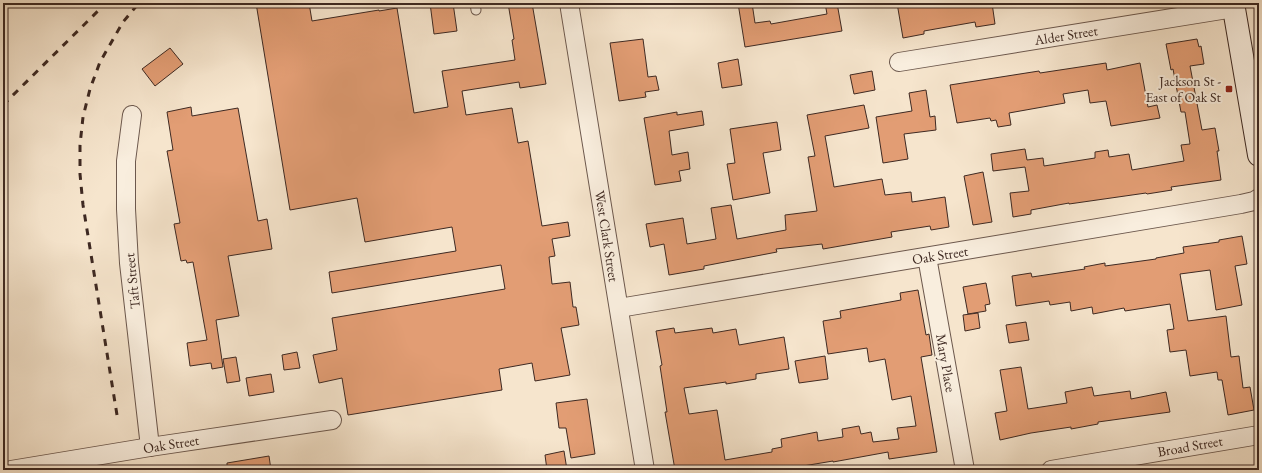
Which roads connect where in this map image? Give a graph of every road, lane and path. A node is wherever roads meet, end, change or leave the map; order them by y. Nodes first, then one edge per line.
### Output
1 (569, 3) edge
2 (1234, 5) edge
3 (899, 62) dead end
4 (132, 115) dead end
5 (1259, 155) edge
6 (1259, 198) edge
7 (927, 257) junction
8 (619, 308) junction
9 (332, 420) dead end
10 (1259, 435) edge
11 (150, 447) junction
12 (11, 470) edge
13 (645, 470) edge
14 (965, 470) edge
15 (1051, 470) edge

1 - 8 street, West Clark Street
2 - 3 street, Alder Street
2 - 5 street
4 - 11 street, Taft Street
6 - 7 street, Oak Street
7 - 8 street, Oak Street
7 - 14 street, Mary Place
8 - 13 street, West Clark Street
9 - 11 street, Oak Street
10 - 15 street, Broad Street
11 - 12 street, Oak Street

